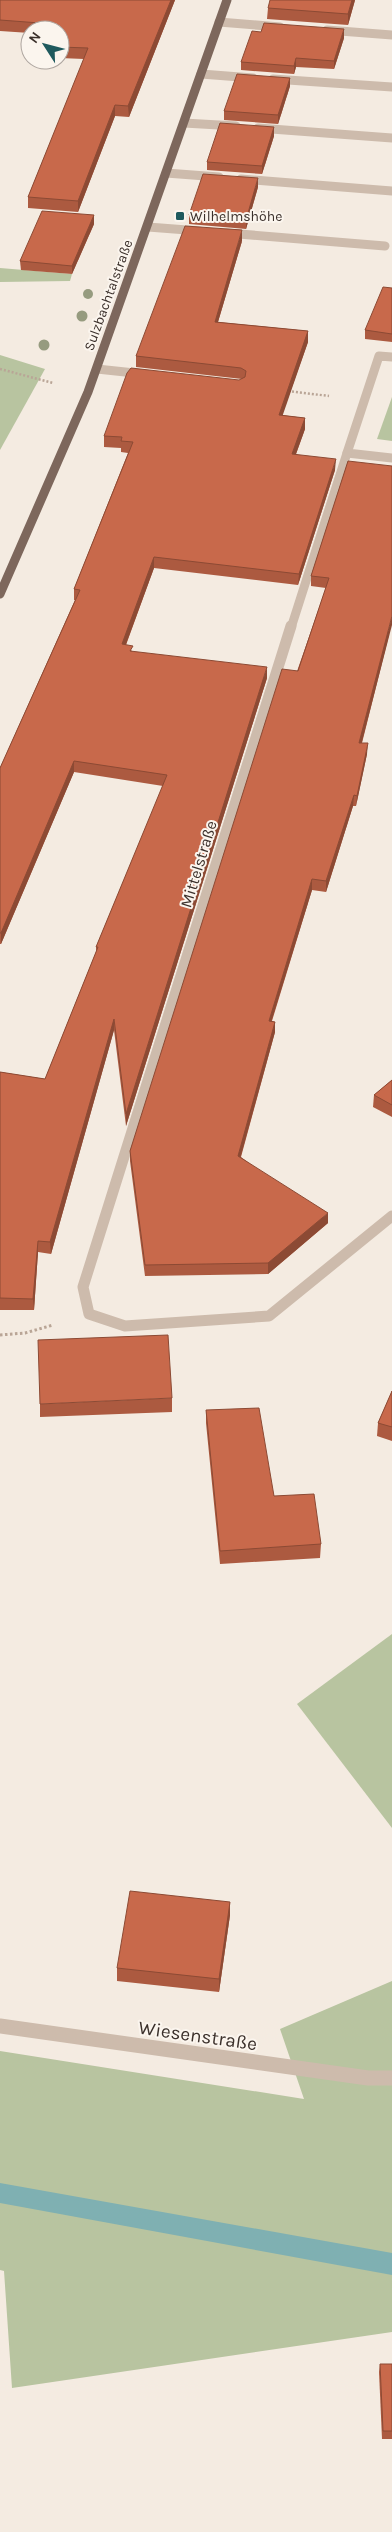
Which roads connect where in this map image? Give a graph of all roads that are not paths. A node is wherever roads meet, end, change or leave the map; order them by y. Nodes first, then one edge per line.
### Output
1 (227, 0) edge
2 (219, 22) junction
3 (286, 27) edge
4 (315, 29) edge
5 (392, 35) edge
6 (201, 74) junction
7 (258, 78) edge
8 (268, 79) edge
9 (392, 87) edge
10 (184, 123) junction
11 (243, 127) edge
12 (253, 128) edge
13 (392, 138) edge
14 (166, 173) junction
15 (225, 178) edge
16 (235, 178) edge
17 (392, 191) edge
18 (148, 226) junction
19 (207, 231) edge
20 (217, 232) edge
21 (385, 246) dead end
22 (392, 357) edge
23 (97, 369) junction
24 (154, 375) edge
25 (347, 453) junction
26 (392, 458) edge
27 (0, 594) edge
28 (392, 1216) edge
29 (0, 2026) edge
30 (392, 2078) edge

1 - 2 main road, Sulzbachtalstraße
2 - 3 street
2 - 6 main road, Sulzbachtalstraße
4 - 5 street
6 - 7 street
6 - 10 main road, Sulzbachtalstraße
8 - 9 street
10 - 11 street
10 - 14 main road, Sulzbachtalstraße
12 - 13 street
14 - 15 street
14 - 18 main road, Sulzbachtalstraße
16 - 17 street
18 - 19 street
18 - 23 main road, Sulzbachtalstraße
20 - 21 street
22 - 25 street, Mittelstraße
23 - 24 street
23 - 27 main road, Sulzbachtalstraße
25 - 26 street
25 - 28 street, Mittelstraße
29 - 30 street, Wiesenstraße

